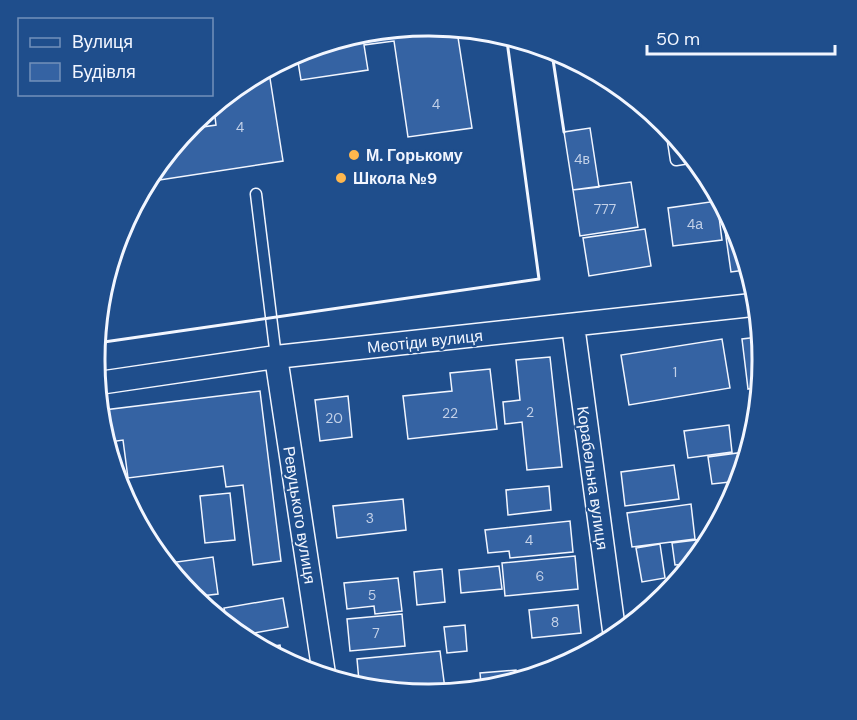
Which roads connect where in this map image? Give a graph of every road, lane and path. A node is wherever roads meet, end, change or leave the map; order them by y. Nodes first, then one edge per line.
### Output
1 (674, 149) edge
2 (683, 159) edge
3 (256, 194) dead end
4 (748, 305) edge
5 (573, 325) junction
6 (276, 357) junction
7 (105, 382) edge
8 (613, 626) edge
9 (323, 667) edge

1 - 2 lane
3 - 6 lane
4 - 5 street, Меотіди вулиця
5 - 6 street, Меотіди вулиця
5 - 8 street, Корабельна вулиця
6 - 7 street, Меотіди вулиця
6 - 9 street, Ревуцького вулиця

